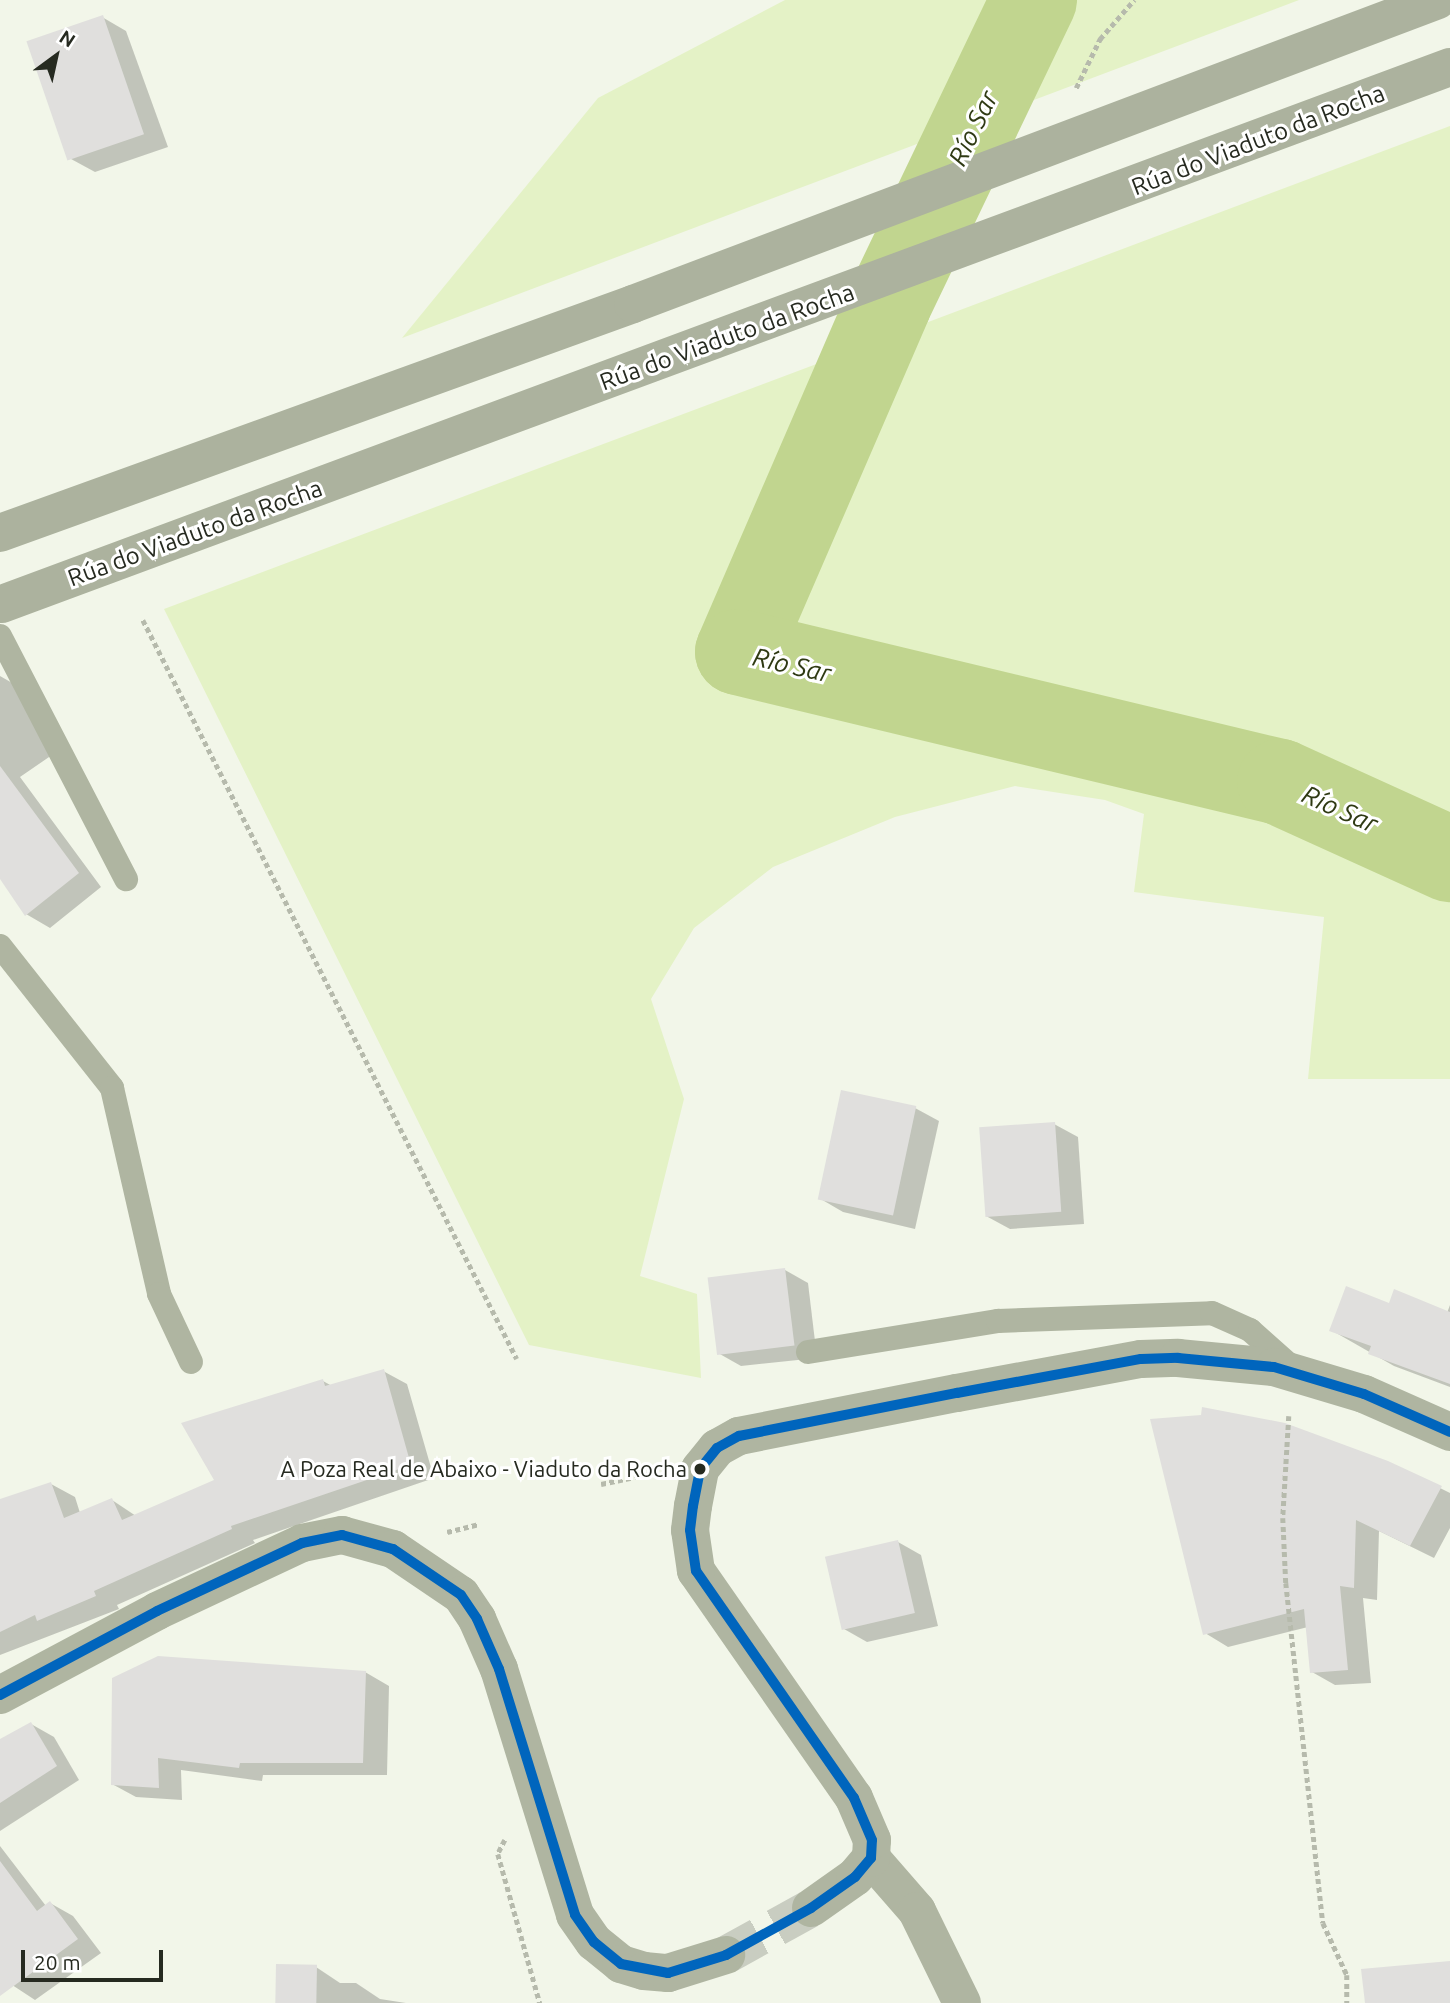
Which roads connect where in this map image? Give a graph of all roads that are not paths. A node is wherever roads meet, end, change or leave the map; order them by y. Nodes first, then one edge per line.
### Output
1 (1438, 0) edge
2 (1450, 67) edge
3 (0, 533) edge
4 (1, 620) edge
5 (126, 878) dead end
6 (0, 946) edge
7 (808, 1352) dead end
8 (191, 1362) dead end
9 (1300, 1374) junction
10 (1450, 1432) edge
11 (0, 1695) edge
12 (871, 1858) junction
13 (811, 1908) tunnel mouth
14 (726, 1955) tunnel mouth
15 (962, 2003) edge

1 - 3 highway, bridge
2 - 4 highway, Rúa do Viaduto da Rocha, bridge
4 - 5 lane
6 - 8 lane
7 - 9 lane
9 - 10 street
9 - 12 street
11 - 14 street
12 - 13 street
12 - 15 street

